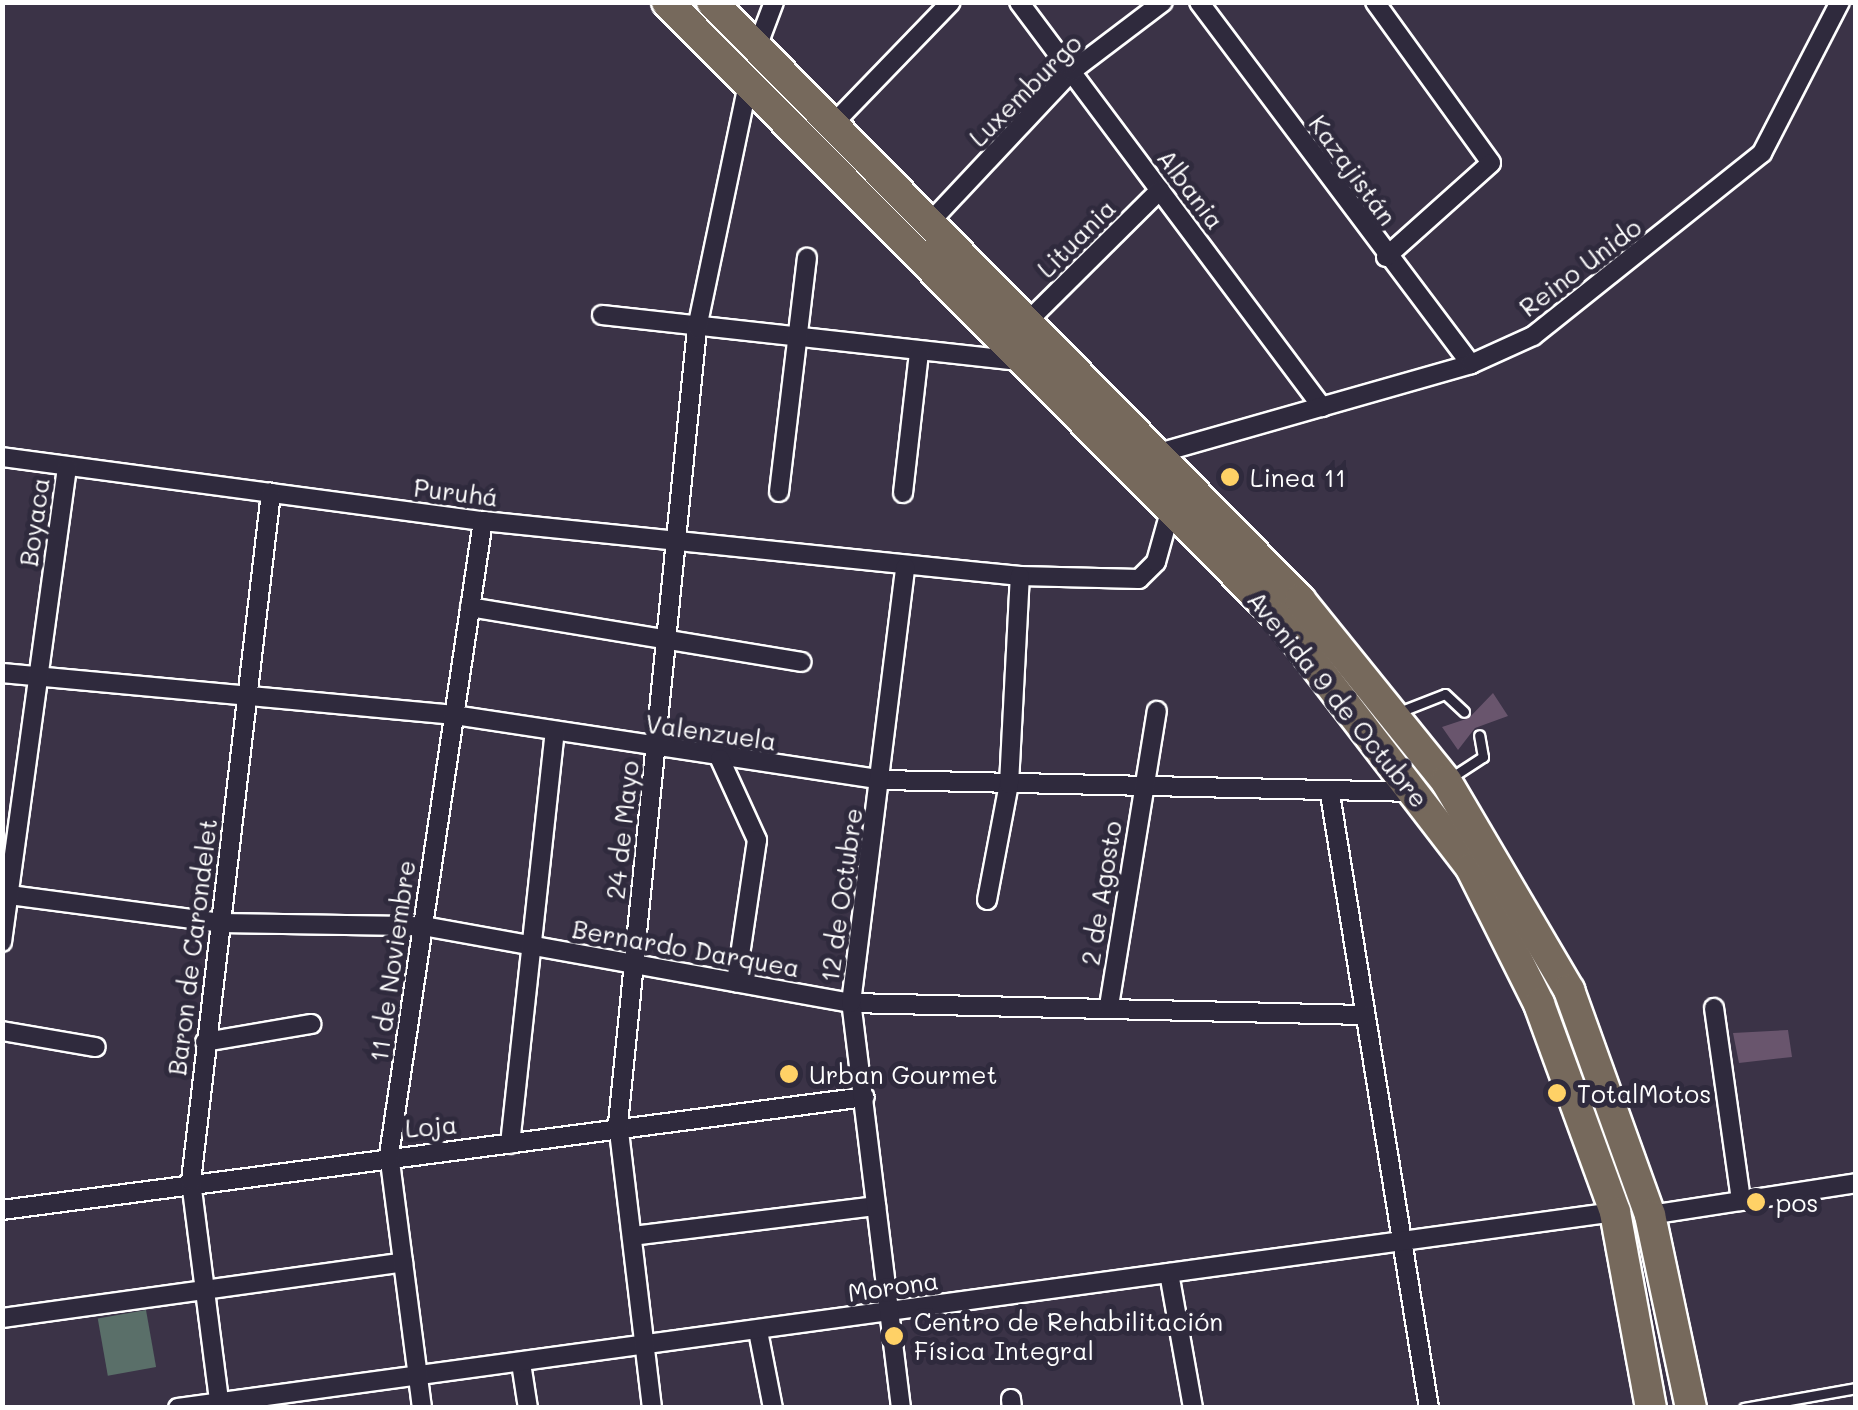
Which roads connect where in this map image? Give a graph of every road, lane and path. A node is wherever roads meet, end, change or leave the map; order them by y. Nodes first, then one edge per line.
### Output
1 (667, 2) edge
2 (712, 2) edge
3 (774, 2) edge
4 (951, 2) edge
5 (1018, 2) edge
6 (1162, 2) edge
7 (1199, 2) edge
8 (1375, 2) edge
9 (1840, 2) edge
10 (757, 47) junction
11 (1072, 71) junction
12 (748, 83) junction
13 (834, 124) junction
14 (1160, 190) junction
15 (931, 222) junction
16 (1386, 257) junction
17 (806, 258) dead end
18 (602, 315) dead end
19 (1028, 321) junction
20 (698, 328) junction
21 (797, 339) junction
22 (919, 352) junction
23 (1026, 362) junction
24 (1471, 364) junction
25 (1322, 407) junction
26 (2, 457) edge
27 (1142, 461) junction
28 (68, 466) junction
29 (779, 492) dead end
30 (903, 492) dead end
31 (270, 493) junction
32 (1170, 512) junction
33 (483, 522) junction
34 (678, 540) junction
35 (905, 567) junction
36 (1020, 576) junction
37 (470, 607) junction
38 (666, 642) junction
39 (801, 662) dead end
40 (2, 673) edge
41 (38, 677) junction
42 (248, 693) junction
43 (1157, 711) dead end
44 (1464, 712) dead end
45 (454, 715) junction
46 (1394, 715) junction
47 (555, 733) junction
48 (1479, 735) dead end
49 (654, 750) junction
50 (720, 759) junction
51 (883, 780) junction
52 (1446, 781) junction
53 (1009, 784) junction
54 (1144, 788) junction
55 (1416, 792) junction
56 (1330, 794) junction
57 (6, 894) edge
58 (986, 900) dead end
59 (221, 923) junction
60 (423, 926) junction
61 (2, 942) edge
62 (528, 945) junction
63 (634, 964) junction
64 (736, 982) junction
65 (851, 1003) junction
66 (1108, 1006) junction
67 (1714, 1008) dead end
68 (1364, 1015) junction
69 (311, 1024) dead end
70 (2, 1031) edge
71 (205, 1042) junction
72 (96, 1046) dead end
73 (865, 1097) junction
74 (618, 1124) junction
75 (510, 1144) junction
76 (388, 1154) junction
77 (191, 1181) junction
78 (1856, 1183) edge
79 (1741, 1201) junction
80 (876, 1206) junction
81 (2, 1210) edge
82 (1615, 1212) junction
83 (1650, 1215) junction
84 (632, 1236) junction
85 (1404, 1244) junction
86 (403, 1262) junction
87 (1169, 1273) junction
88 (205, 1290) junction
89 (892, 1310) junction
90 (2, 1318) edge
91 (758, 1331) junction
92 (645, 1349) junction
93 (521, 1363) junction
94 (418, 1375) junction
95 (1856, 1388) edge
96 (316, 1398) edge
97 (220, 1405) edge
98 (178, 1408) edge
99 (422, 1408) edge
100 (528, 1408) edge
101 (652, 1408) edge
102 (772, 1408) edge
103 (902, 1408) edge
104 (1193, 1408) edge
105 (1429, 1408) edge
106 (1652, 1408) edge
107 (1691, 1408) edge
108 (1744, 1408) edge

1 - 12 main road, Avenida 9 de Octubre
2 - 10 main road, Avenida 9 de Octubre
3 - 10 street
4 - 13 street
5 - 11 street, Albania
6 - 11 street, Luxemburgo
7 - 16 street, Kazajistán
8 - 16 street
9 - 24 street, Reino Unido
10 - 13 main road, Avenida 9 de Octubre
11 - 14 street, Albania
11 - 15 street, Luxemburgo
12 - 20 street, 24 de Mayo
12 - 23 main road, Avenida 9 de Octubre
13 - 15 main road, Avenida 9 de Octubre
14 - 19 street, Lituania
14 - 25 street, Albania
15 - 19 main road, Avenida 9 de Octubre
16 - 24 street, Kazajistán
17 - 21 street
18 - 20 street
19 - 27 main road, Avenida 9 de Octubre
20 - 21 street
20 - 34 street, 24 de Mayo
21 - 22 street
21 - 29 street
22 - 23 street
22 - 30 street
23 - 27 main road, Avenida 9 de Octubre
24 - 25 street, Reino Unido
25 - 27 street, Reino Unido
26 - 28 street, Puruhá
27 - 32 main road, Avenida 9 de Octubre
27 - 46 main road, Avenida 9 de Octubre
28 - 31 street, Puruhá
28 - 41 street, Boyaca
31 - 33 street, Puruhá
31 - 42 street, Baron de Carondelet
32 - 36 street, Puruhá
32 - 55 main road, Avenida 9 de Octubre
33 - 34 street, Puruhá
33 - 37 street, 11 de Noviembre
34 - 35 street, Puruhá
34 - 38 street, 24 de Mayo
35 - 36 street, Puruhá
35 - 51 street, 12 de Octubre
36 - 53 street
37 - 38 street
37 - 45 street, 11 de Noviembre
38 - 39 street
38 - 49 street, 24 de Mayo
40 - 41 street, Valenzuela
41 - 42 street, Valenzuela
41 - 57 street, Boyaca
42 - 45 street, Valenzuela
42 - 59 street, Baron de Carondelet
43 - 54 street, 2 de Agosto
44 - 46 lane
45 - 47 street, Valenzuela
45 - 60 street, 11 de Noviembre
46 - 52 main road, Avenida 9 de Octubre
47 - 49 street, Valenzuela
47 - 62 street
48 - 52 lane
49 - 50 street, Valenzuela
49 - 63 street, 24 de Mayo
50 - 51 street, Valenzuela
50 - 64 street
51 - 53 street, Valenzuela
51 - 65 street, 12 de Octubre
52 - 83 main road, Avenida 9 de Octubre
53 - 54 street, Valenzuela
53 - 58 street
54 - 56 street, Valenzuela
54 - 66 street, 2 de Agosto
55 - 56 street, Valenzuela
55 - 82 main road, Avenida 9 de Octubre
56 - 68 street
57 - 59 street, Bernardo Darquea
57 - 61 street, Boyaca
59 - 60 street, Bernardo Darquea
59 - 71 street, Baron de Carondelet
60 - 62 street, Bernardo Darquea
60 - 76 street, 11 de Noviembre
62 - 63 street, Bernardo Darquea
62 - 75 street
63 - 64 street, Bernardo Darquea
63 - 74 street, 24 de Mayo
64 - 65 street, Bernardo Darquea
65 - 66 street, Bernardo Darquea
65 - 73 street, 12 de Octubre
66 - 68 street, Bernardo Darquea
67 - 79 street
68 - 85 street
69 - 71 street
70 - 72 street
71 - 77 street, Baron de Carondelet
73 - 74 street, Loja
73 - 80 street, 12 de Octubre
74 - 75 street, Loja
74 - 84 street, 24 de Mayo
75 - 76 street, Loja
76 - 77 street, Loja
76 - 86 street, 11 de Noviembre
77 - 81 street, Loja
77 - 88 street, Baron de Carondelet
78 - 79 street
79 - 83 street
80 - 84 street
80 - 89 street, 12 de Octubre
82 - 85 street, Morona
82 - 106 main road, Avenida 9 de Octubre
83 - 107 main road, Avenida 9 de Octubre
84 - 92 street, 24 de Mayo
85 - 87 street, Morona
85 - 105 street
86 - 88 street
86 - 94 street, 11 de Noviembre
87 - 89 street, Morona
87 - 104 street
88 - 90 street
88 - 97 street, Baron de Carondelet
89 - 91 street, Morona
89 - 103 street, 12 de Octubre
91 - 92 street, Morona
91 - 102 street
92 - 93 street, Morona
92 - 101 street, 24 de Mayo
93 - 94 street, Morona
93 - 100 street
94 - 96 street, Morona
94 - 99 street, 11 de Noviembre
95 - 108 lane
96 - 97 street, Morona
97 - 98 street, Morona

